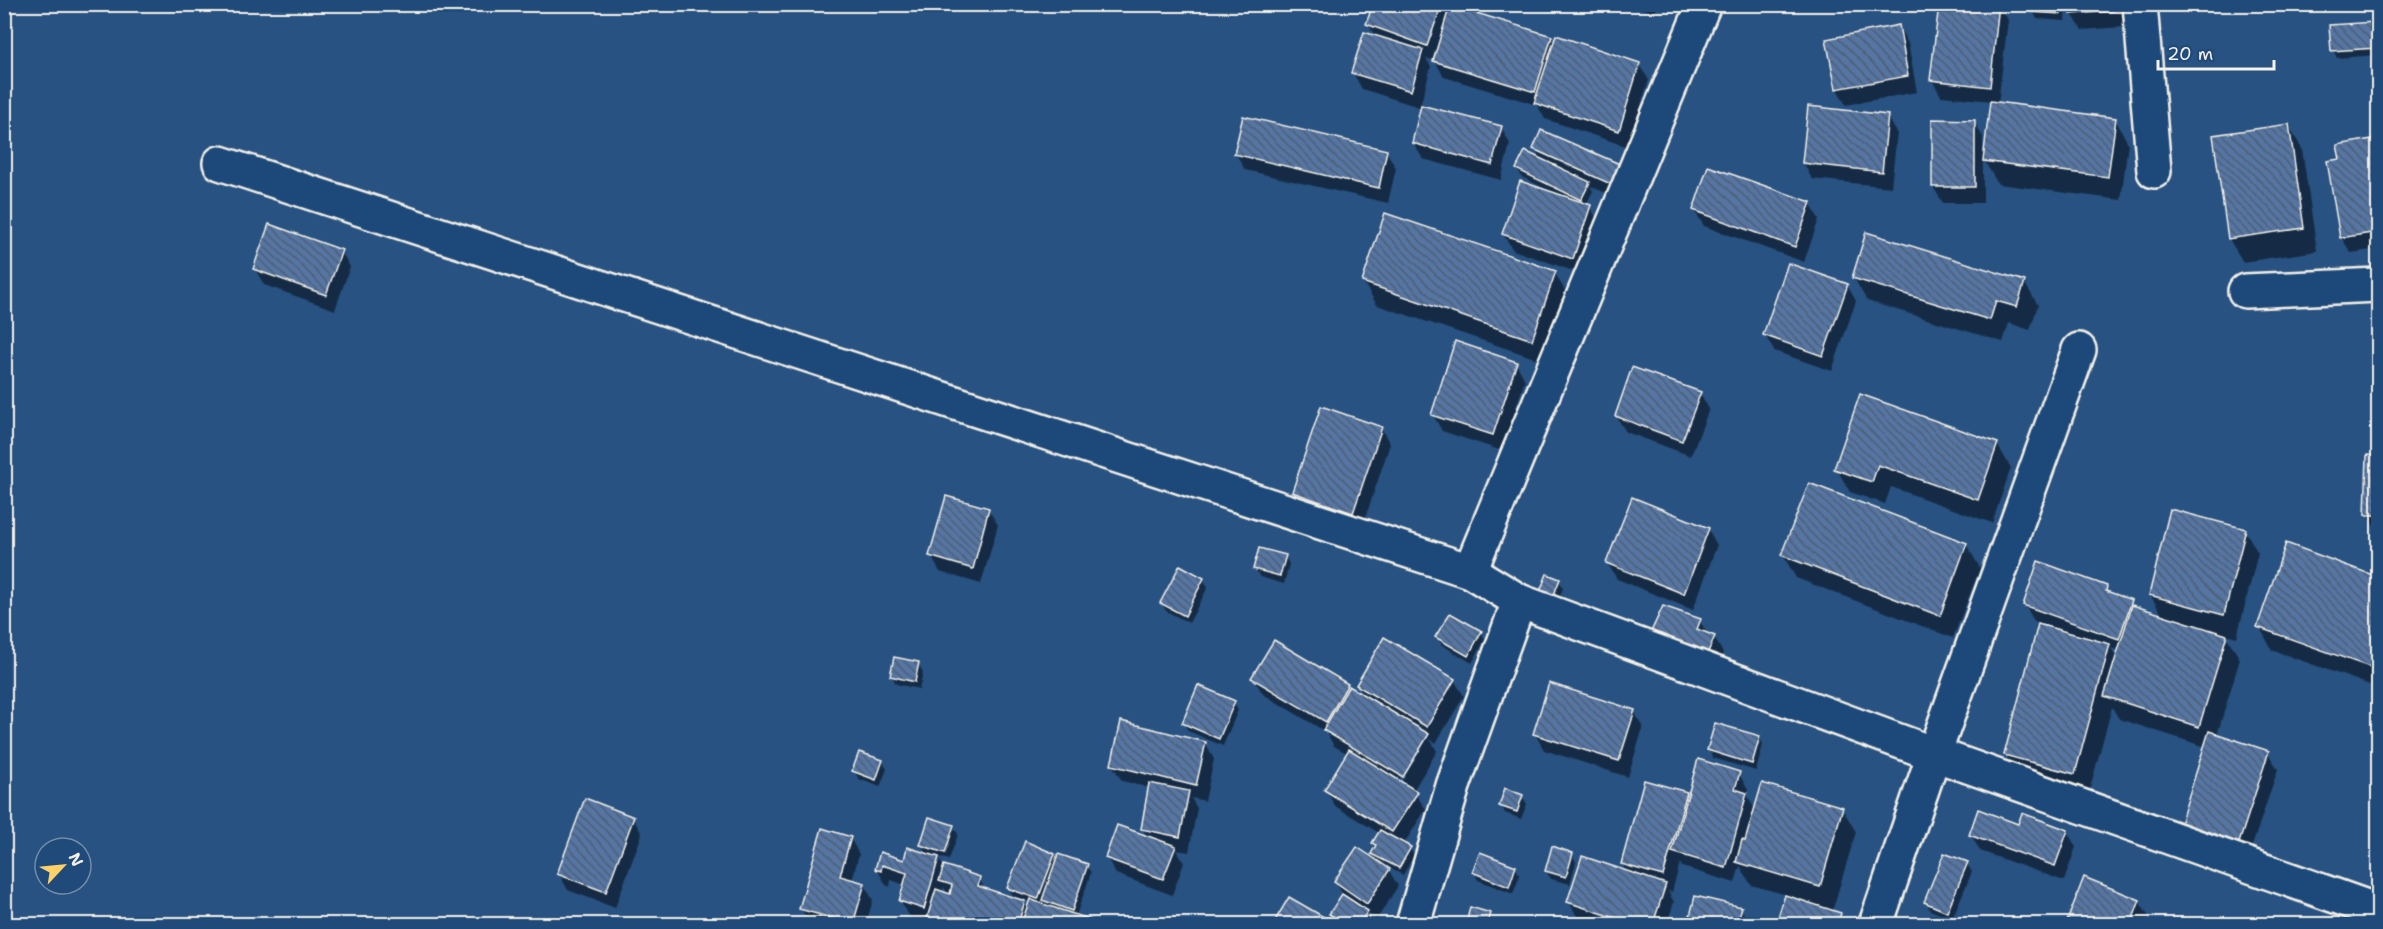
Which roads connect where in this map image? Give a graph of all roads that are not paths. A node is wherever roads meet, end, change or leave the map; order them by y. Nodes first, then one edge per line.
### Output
1 (1704, 4) edge
2 (2140, 4) edge
3 (220, 163) dead end
4 (2154, 171) dead end
5 (2379, 285) edge
6 (2245, 291) dead end
7 (2079, 350) dead end
8 (1470, 571) junction
9 (1519, 601) junction
10 (1934, 754) junction
11 (2379, 911) edge
12 (1413, 924) edge
13 (1876, 924) edge

1 - 8 street
2 - 4 street
3 - 8 street
5 - 6 street
7 - 10 street
8 - 9 street
9 - 10 street
9 - 12 street
10 - 11 street
10 - 13 street

